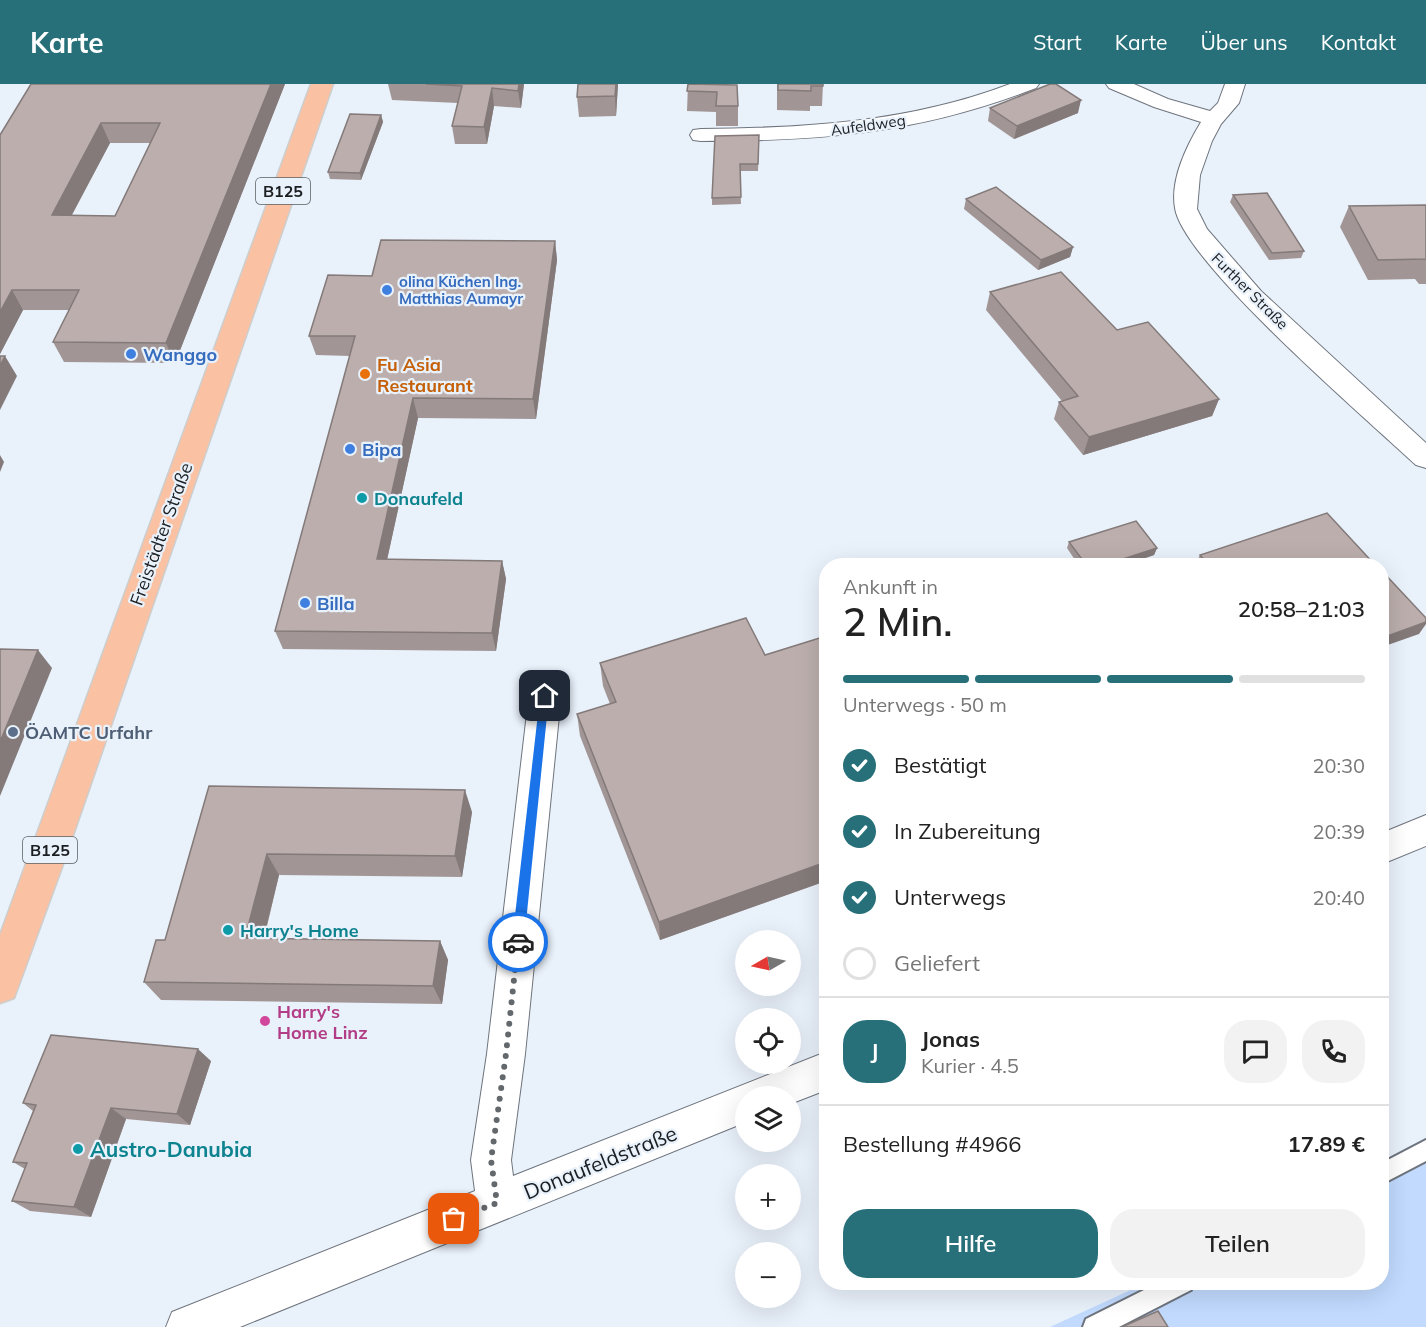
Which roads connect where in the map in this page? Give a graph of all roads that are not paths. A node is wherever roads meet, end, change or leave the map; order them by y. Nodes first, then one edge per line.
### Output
1 (322, 84) edge
2 (1029, 84) edge
3 (1116, 84) edge
4 (1235, 84) edge
5 (1213, 119) junction
6 (701, 135) dead end
7 (1426, 458) edge
8 (545, 696) dead end
9 (1426, 830) edge
10 (1389, 846) edge
11 (0, 985) edge
12 (819, 1074) edge
13 (788, 1086) edge
14 (735, 1107) edge
15 (1426, 1150) edge
16 (1389, 1170) edge
17 (497, 1203) junction
18 (1169, 1290) edge
19 (187, 1327) edge
20 (1094, 1327) edge

1 - 11 main road, Freistädter Straße / B125
2 - 6 street, Aufeldweg
3 - 5 street
4 - 5 street, Further Straße
5 - 7 street, Further Straße
8 - 17 street
9 - 10 street
12 - 13 street
14 - 17 street, Donaufeldstraße
15 - 16 lane
17 - 19 street, Donaufeldstraße
18 - 20 lane

